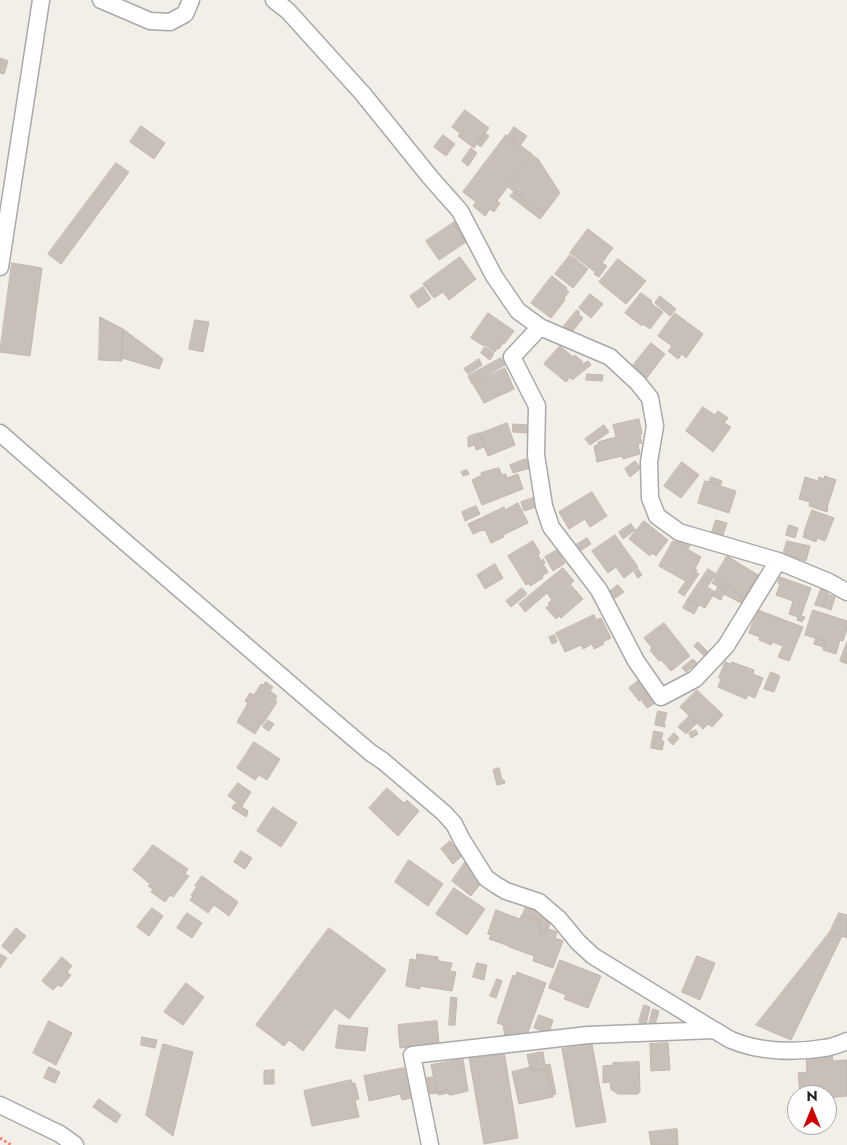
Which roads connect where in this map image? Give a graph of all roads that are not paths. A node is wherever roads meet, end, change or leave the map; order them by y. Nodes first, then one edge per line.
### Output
1 (41, 0) edge
2 (101, 0) edge
3 (191, 0) edge
4 (274, 0) edge
5 (2, 238) edge
6 (0, 267) edge
7 (540, 327) junction
8 (0, 432) edge
9 (778, 561) junction
10 (847, 592) edge
11 (714, 1030) junction
12 (847, 1041) edge
13 (0, 1105) edge
14 (75, 1145) edge
15 (430, 1145) edge

1 - 5 street
2 - 3 street
4 - 7 street
5 - 6 street
7 - 9 street
7 - 9 street
8 - 11 street
9 - 10 street
11 - 12 street
11 - 15 street
13 - 14 street

